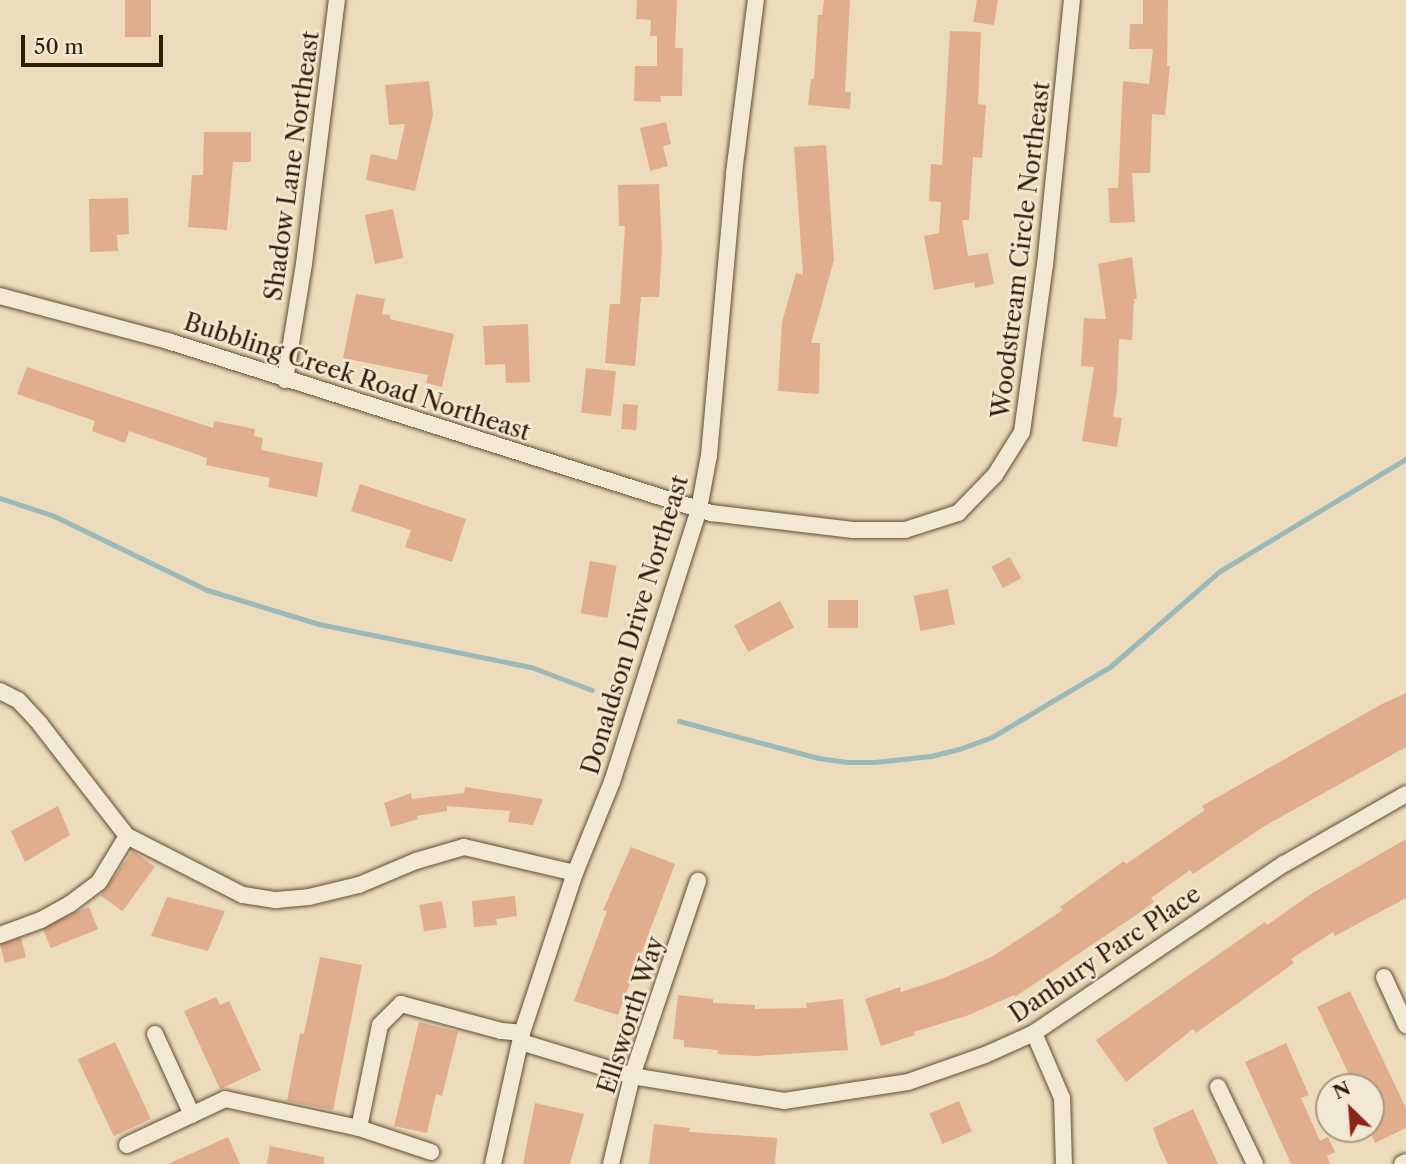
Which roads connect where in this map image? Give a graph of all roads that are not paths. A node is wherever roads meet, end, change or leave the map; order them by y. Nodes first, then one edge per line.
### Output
1 (337, 0) edge
2 (756, 0) edge
3 (1072, 0) edge
4 (0, 296) edge
5 (285, 380) junction
6 (699, 509) junction
7 (0, 691) edge
8 (1406, 794) edge
9 (127, 836) junction
10 (575, 873) junction
11 (698, 881) dead end
12 (0, 934) edge
13 (1384, 977) dead end
14 (1406, 1025) edge
15 (1034, 1033) junction
16 (155, 1034) dead end
17 (521, 1037) junction
18 (632, 1076) junction
19 (1218, 1087) dead end
20 (192, 1115) junction
21 (359, 1128) junction
22 (127, 1145) dead end
23 (431, 1152) dead end
24 (493, 1164) edge
25 (611, 1164) edge
26 (1064, 1164) edge
27 (1255, 1164) edge

1 - 5 street, Shadow Lane Northeast
2 - 6 street, Donaldson Drive Northeast
3 - 6 street, Woodstream Circle Northeast
4 - 5 street, Bubbling Creek Road Northeast
5 - 6 street, Bubbling Creek Road Northeast
6 - 10 street, Donaldson Drive Northeast
7 - 9 street
8 - 15 street, Danbury Parc Place
9 - 10 street
9 - 12 street
10 - 17 street, Donaldson Drive Northeast
11 - 18 street, Ellsworth Way
13 - 14 street
15 - 18 street, Danbury Parc Place
15 - 26 street
16 - 20 street
17 - 18 street, Danbury Parc Place
17 - 21 street, Danbury Parc Place
17 - 24 street, Donaldson Drive Northeast
18 - 25 street, Ellsworth Way
19 - 27 street
20 - 21 street
20 - 22 street
21 - 23 street

